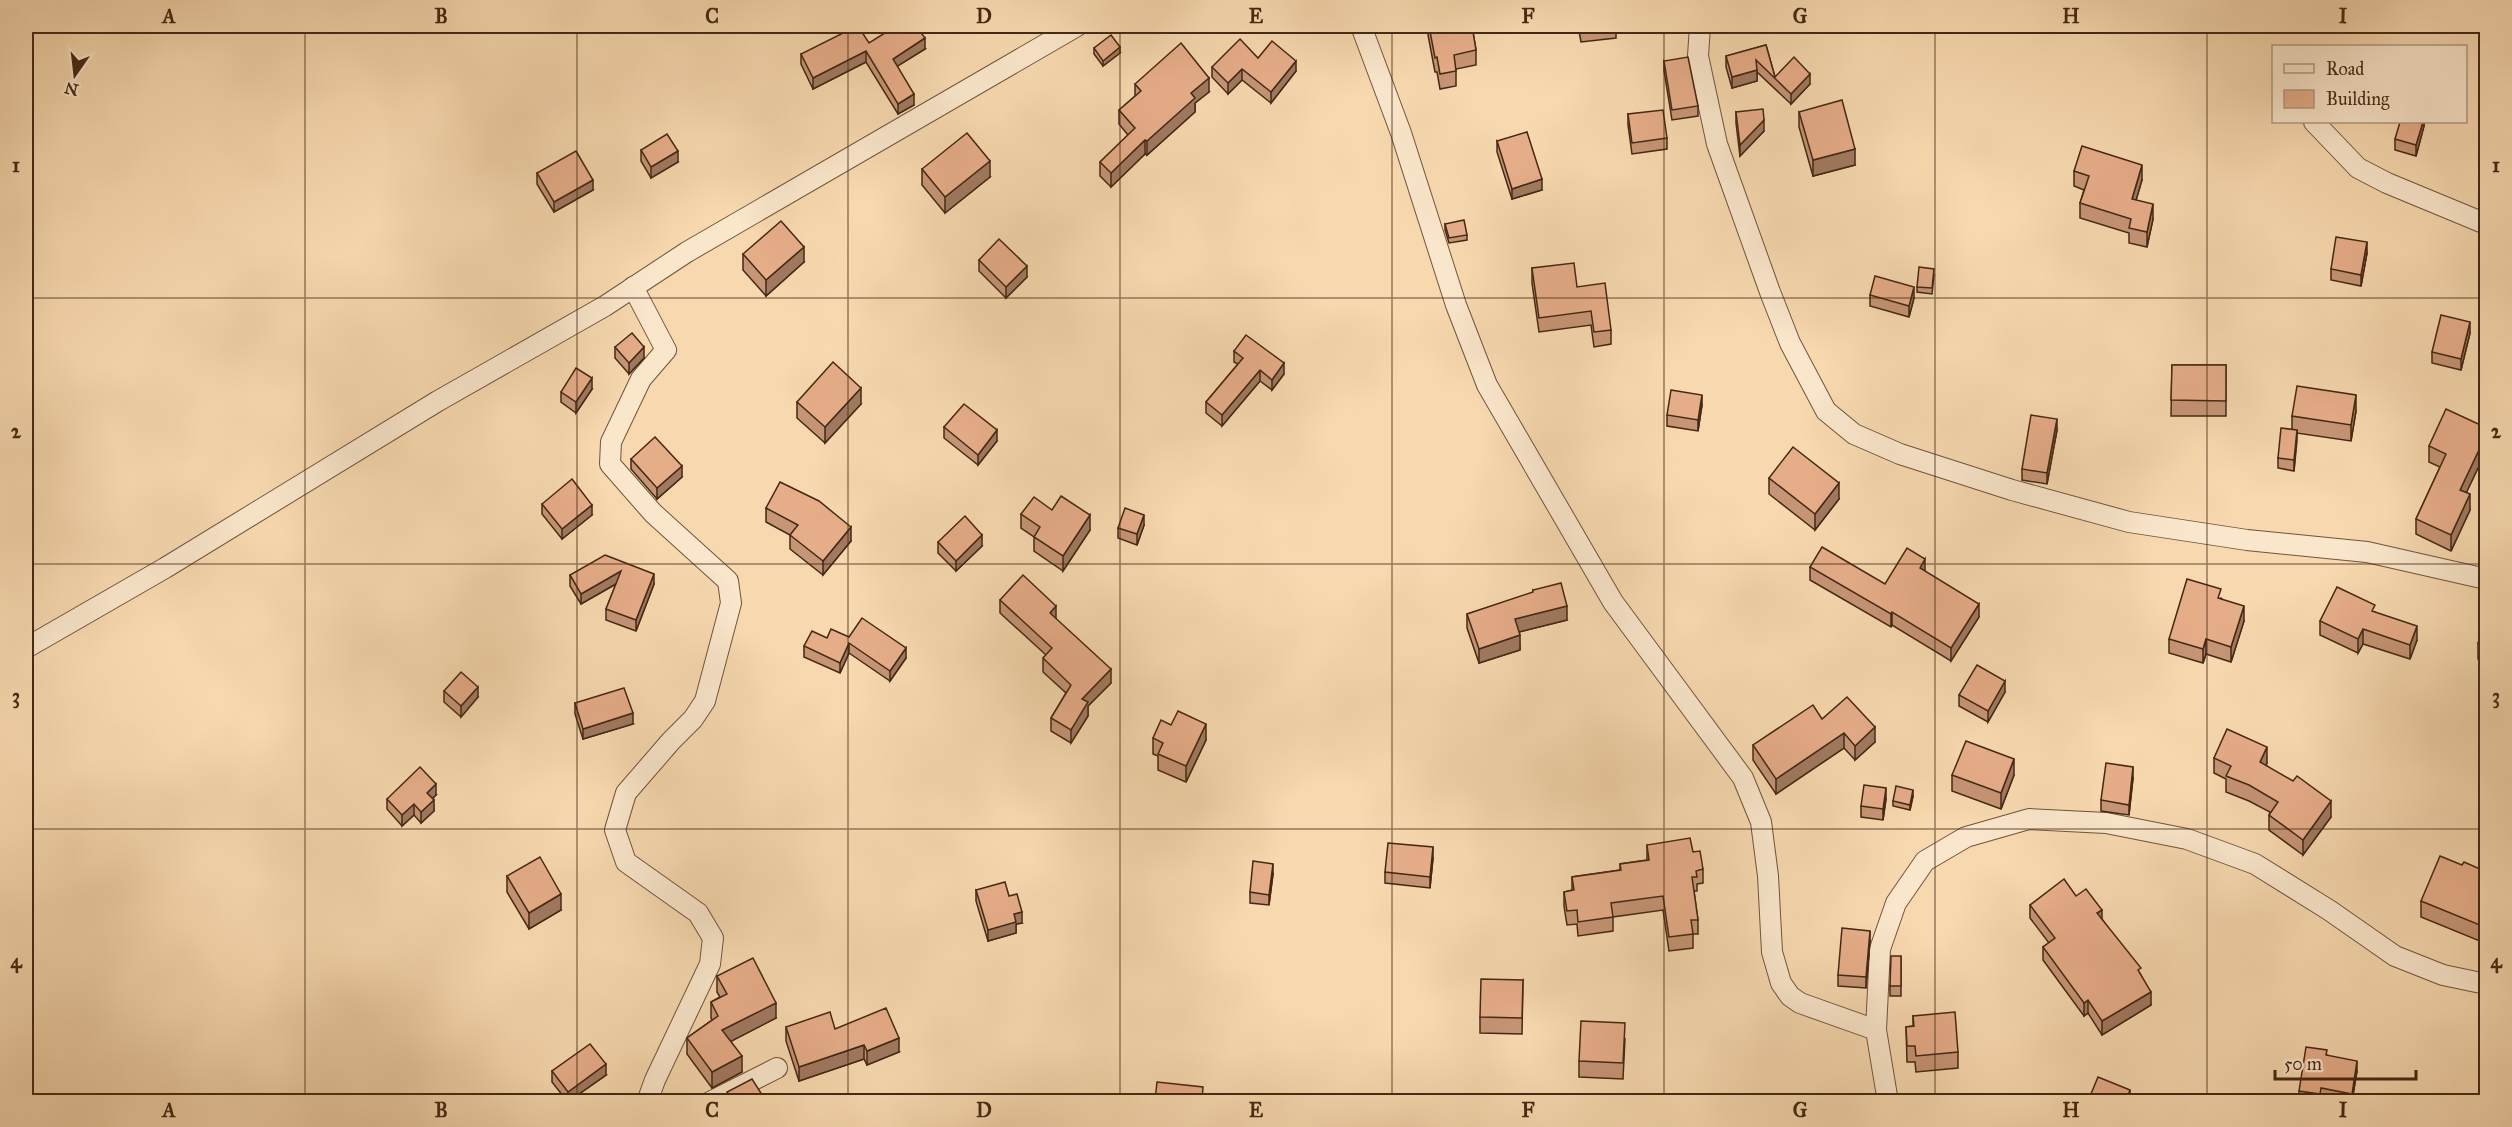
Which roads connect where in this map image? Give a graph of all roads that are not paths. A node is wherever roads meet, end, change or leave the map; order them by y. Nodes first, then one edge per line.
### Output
1 (1077, 26) edge
2 (1361, 26) edge
3 (1700, 26) edge
4 (2315, 123) edge
5 (2487, 224) edge
6 (633, 287) junction
7 (2487, 579) edge
8 (26, 648) edge
9 (2487, 984) edge
10 (1876, 1030) junction
11 (777, 1068) dead end
12 (647, 1101) edge
13 (710, 1101) edge
14 (1888, 1101) edge

1 - 6 street
2 - 10 street
3 - 7 street
4 - 5 street
6 - 8 street
6 - 12 street
9 - 10 street
10 - 14 street
11 - 13 street

